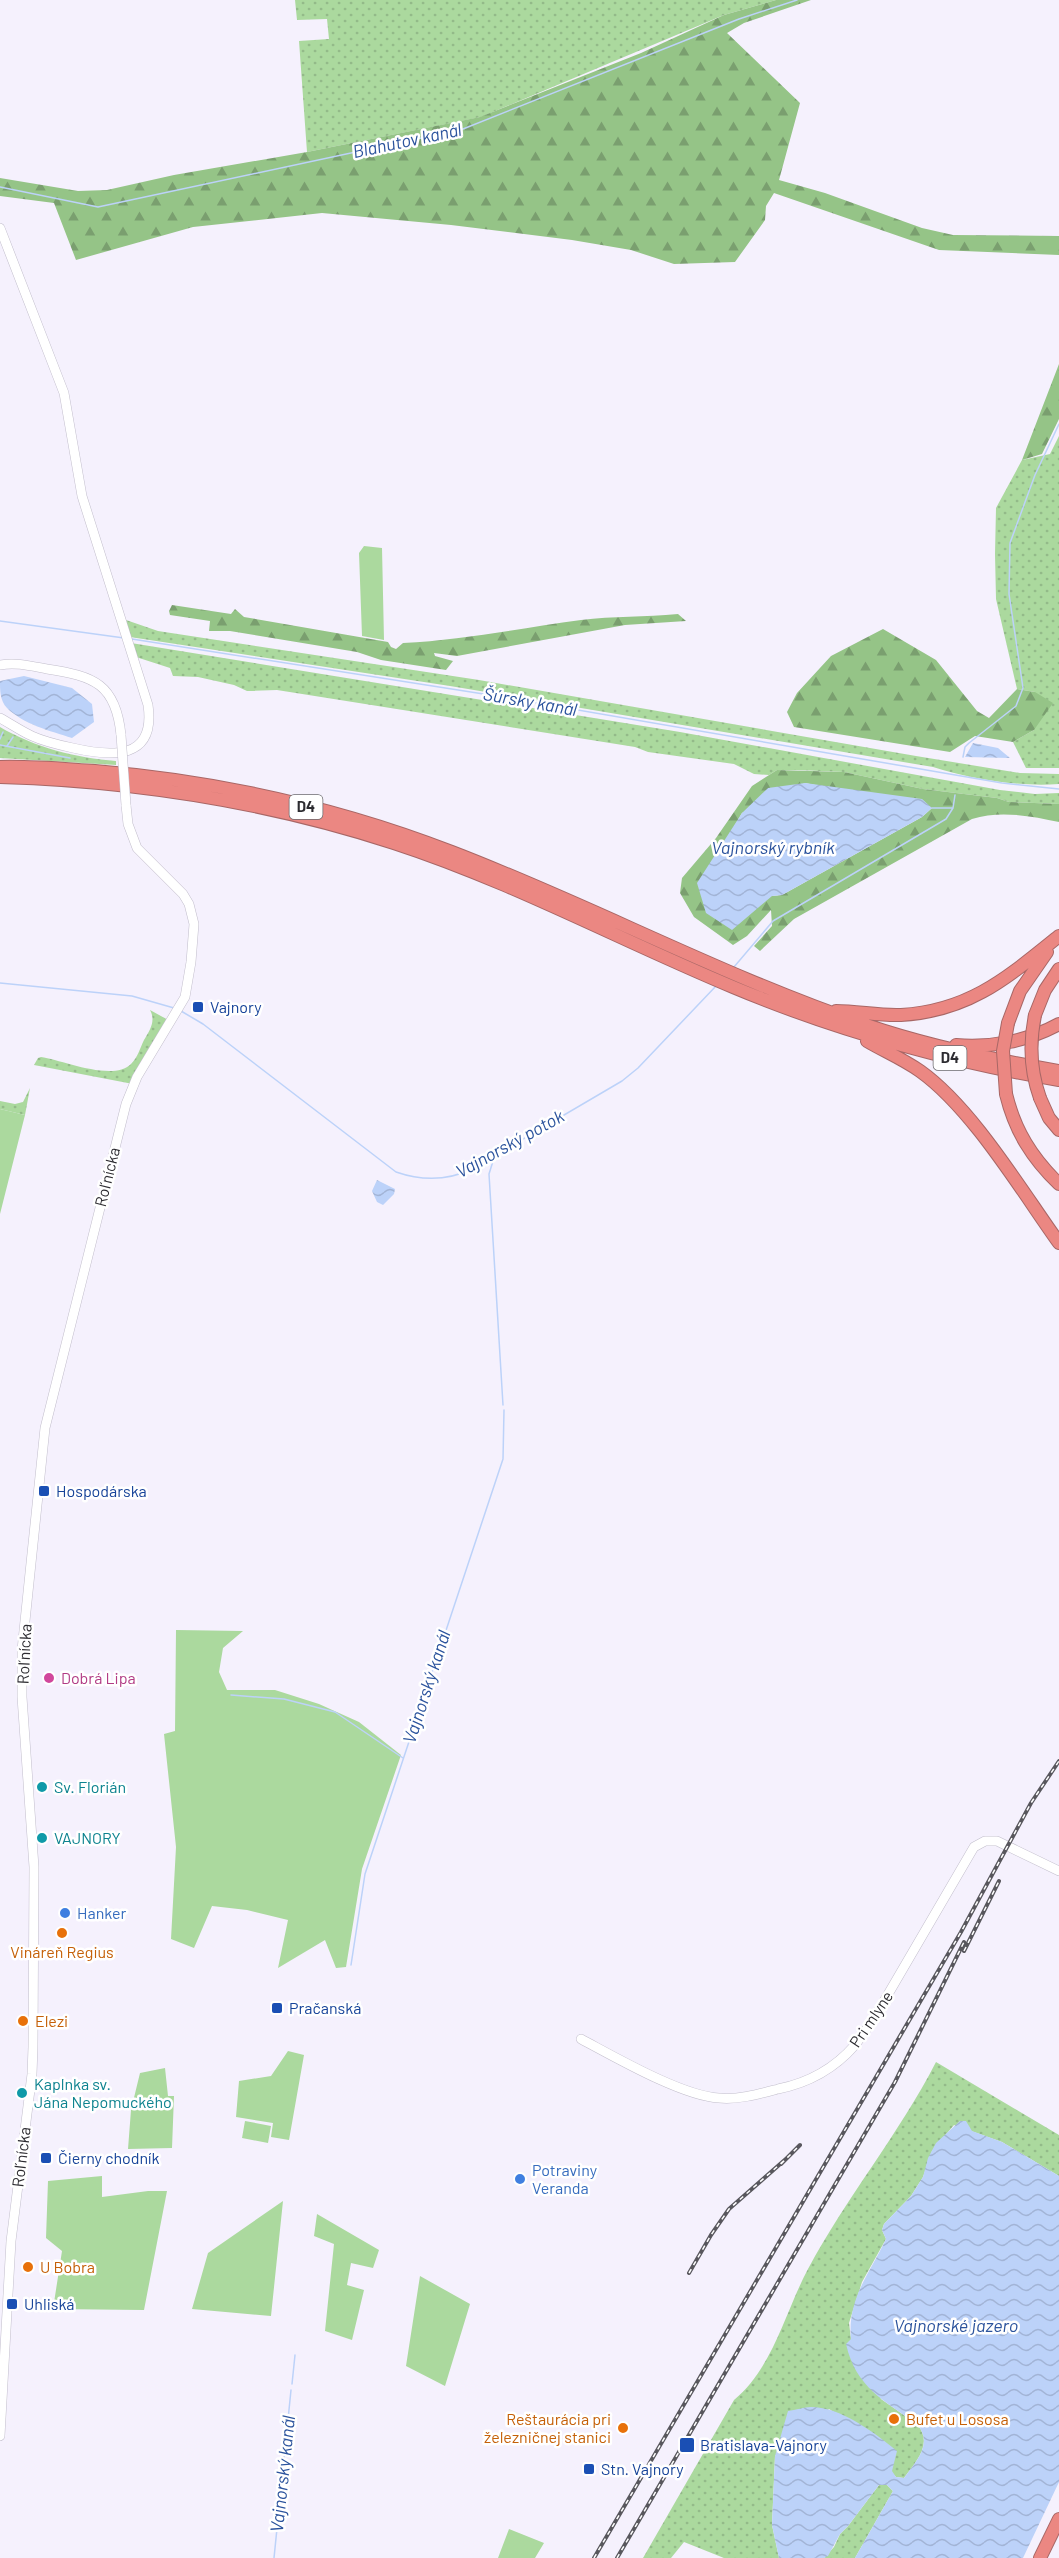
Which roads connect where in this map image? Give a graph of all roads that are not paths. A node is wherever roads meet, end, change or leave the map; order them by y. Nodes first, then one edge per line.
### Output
1 (0, 228) edge
2 (2, 665) edge
3 (0, 718) edge
4 (0, 767) edge
5 (0, 777) edge
6 (1059, 937) edge
7 (1059, 969) edge
8 (716, 973) junction
9 (738, 983) junction
10 (826, 1011) junction
11 (1059, 1024) edge
12 (842, 1028) junction
13 (916, 1041) junction
14 (1059, 1071) edge
15 (1059, 1080) edge
16 (1059, 1130) edge
17 (1059, 1184) edge
18 (1022, 1190) junction
19 (1059, 1228) edge
20 (1059, 1243) edge
21 (1059, 1871) edge
22 (581, 2039) dead end
23 (0, 2436) edge
24 (1059, 2519) edge
25 (1040, 2558) edge

1 - 3 street
2 - 23 street, Roľnícka, bridge
4 - 8 highway, D4
5 - 8 highway, D4
6 - 10 highway
6 - 17 highway, bridge
7 - 16 highway, bridge
8 - 9 highway, D4
9 - 10 highway, D4
9 - 12 highway, D4
10 - 13 highway, D4
11 - 13 highway
12 - 15 highway, D4
12 - 18 highway
13 - 14 highway, D4
18 - 19 highway
18 - 20 highway
21 - 22 street, Pri mlyne
24 - 25 highway

